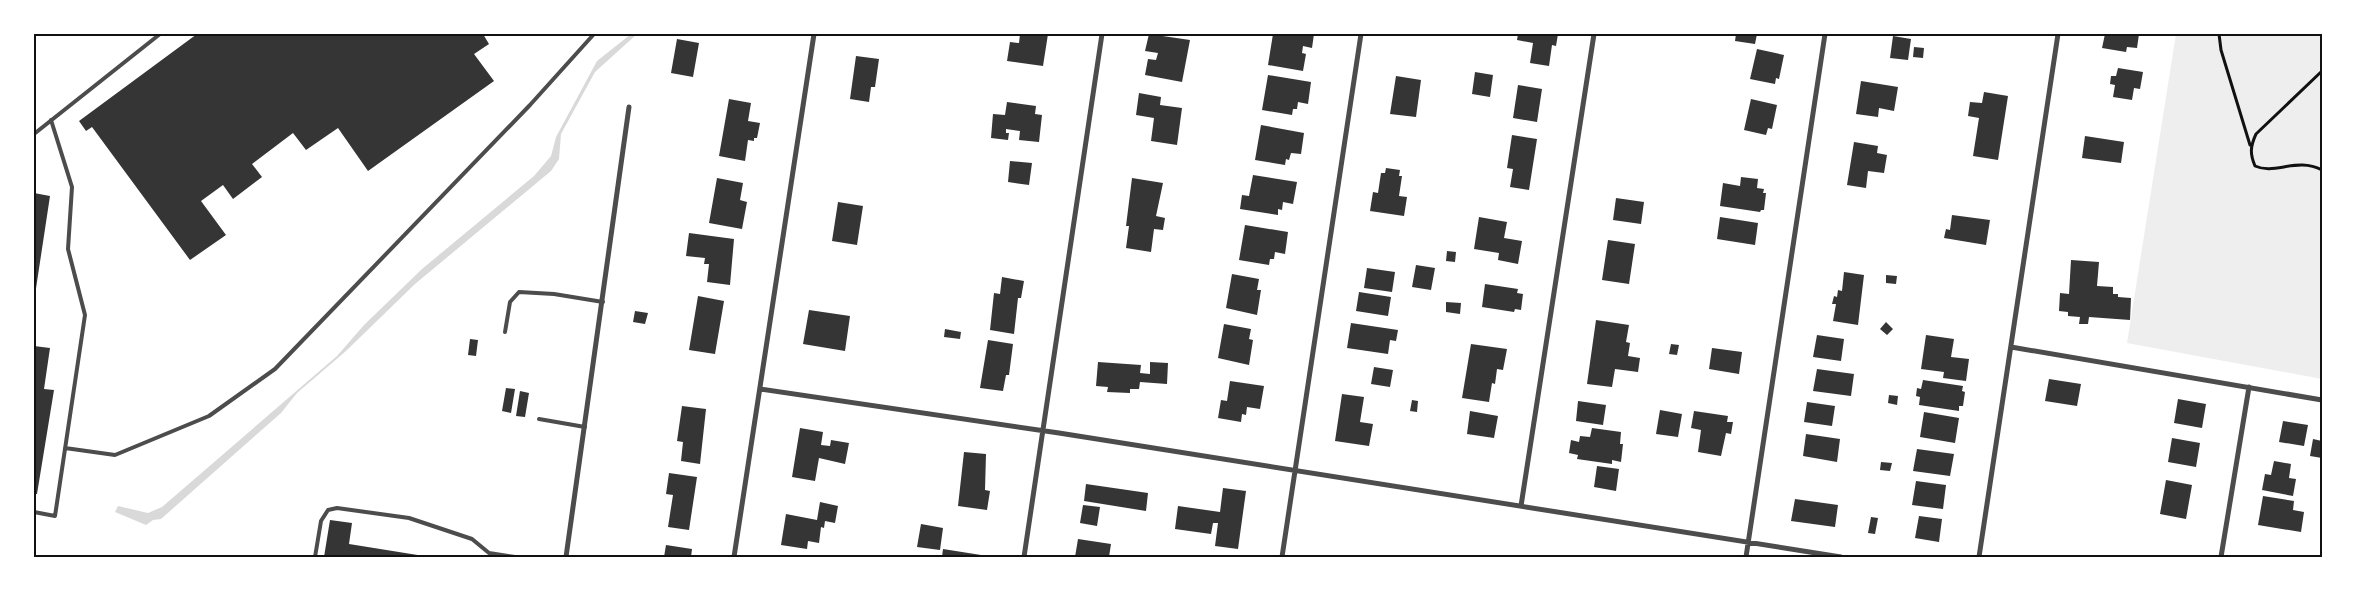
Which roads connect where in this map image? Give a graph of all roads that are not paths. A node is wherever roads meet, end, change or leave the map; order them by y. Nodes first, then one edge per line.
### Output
1 (594, 34) edge
2 (814, 34) edge
3 (1102, 34) edge
4 (1361, 34) edge
5 (1594, 34) edge
6 (1826, 34) edge
7 (2058, 34) edge
8 (157, 35) edge
9 (628, 107) dead end
10 (51, 120) junction
11 (34, 134) edge
12 (603, 302) junction
13 (505, 332) dead end
14 (2011, 347) junction
15 (2249, 387) junction
16 (760, 389) junction
17 (2322, 400) edge
18 (538, 420) dead end
19 (585, 427) junction
20 (1044, 431) junction
21 (65, 448) junction
22 (1295, 470) junction
23 (1522, 506) junction
24 (34, 512) edge
25 (1748, 544) junction
26 (500, 556) edge
27 (315, 557) edge
28 (516, 557) edge
29 (566, 557) edge
30 (734, 557) edge
31 (1024, 557) edge
32 (1282, 557) edge
33 (1746, 557) edge
34 (1841, 557) edge
35 (1979, 557) edge
36 (2221, 557) edge

1 - 21 lane
2 - 16 street
3 - 20 street
4 - 22 street
5 - 23 street
6 - 25 street
7 - 14 street
8 - 10 lane
9 - 12 street
10 - 11 lane
10 - 21 lane
12 - 13 lane
12 - 19 street
14 - 15 street
14 - 35 street
15 - 17 street
15 - 36 street
16 - 20 street
16 - 30 street
18 - 19 lane
19 - 29 street
20 - 22 street
20 - 31 street
21 - 24 lane
22 - 23 street
22 - 32 street
23 - 25 street
25 - 33 street
25 - 34 street
26 - 27 lane
26 - 28 lane

